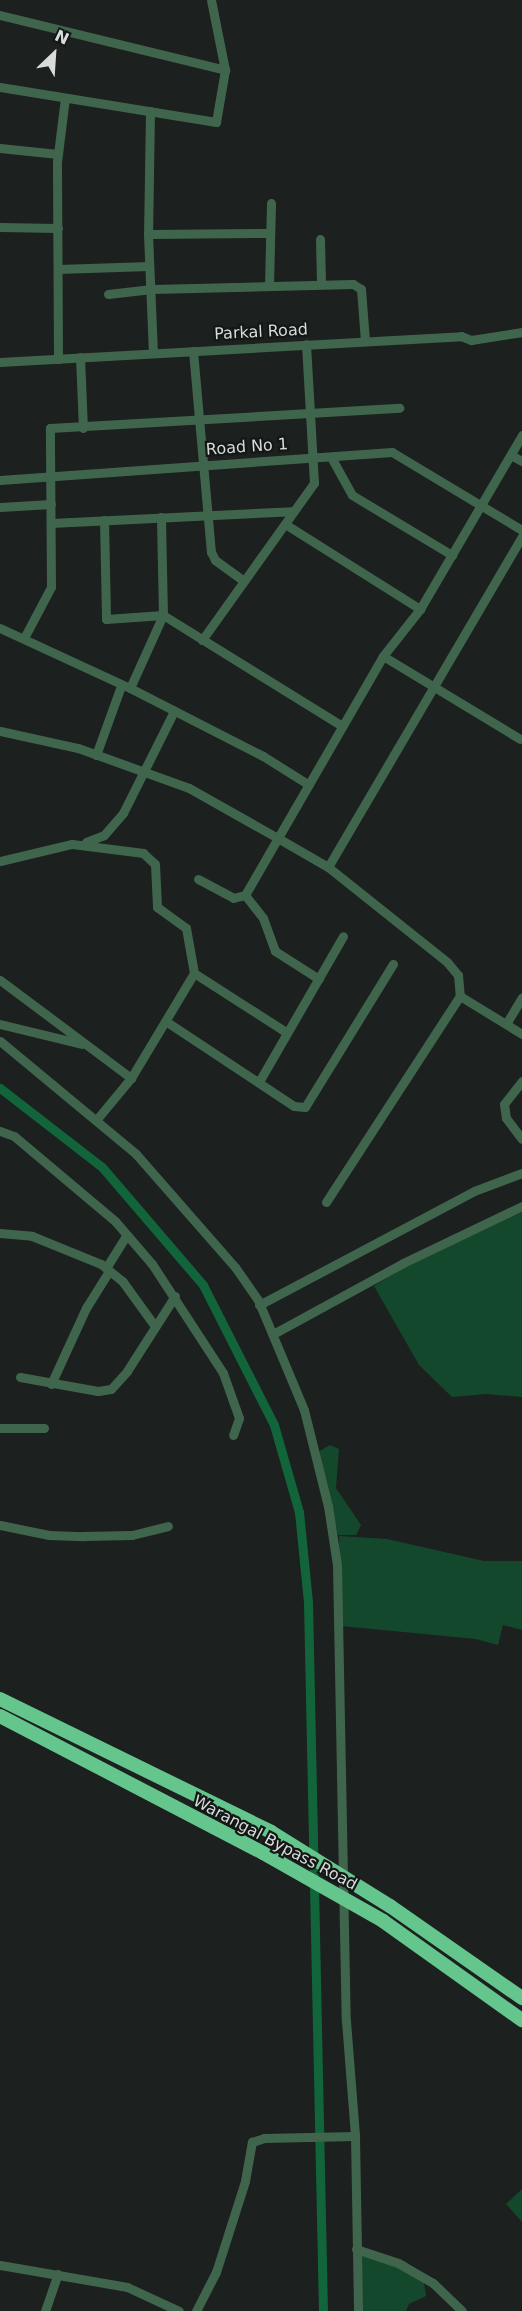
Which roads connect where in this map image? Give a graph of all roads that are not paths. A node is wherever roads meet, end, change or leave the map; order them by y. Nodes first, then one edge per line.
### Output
1 (211, 0) edge
2 (0, 15) edge
3 (225, 70) junction
4 (0, 87) edge
5 (65, 98) junction
6 (150, 111) junction
7 (0, 148) edge
8 (58, 154) junction
9 (271, 203) dead end
10 (0, 227) edge
11 (58, 228) junction
12 (268, 233) junction
13 (148, 234) junction
14 (320, 238) dead end
15 (148, 266) junction
16 (58, 269) junction
17 (321, 284) junction
18 (269, 285) junction
19 (152, 289) junction
20 (108, 294) dead end
21 (522, 333) edge
22 (365, 341) junction
23 (306, 344) junction
24 (193, 351) junction
25 (153, 353) junction
26 (80, 357) junction
27 (58, 358) junction
28 (0, 362) edge
29 (399, 408) dead end
30 (310, 413) junction
31 (199, 420) junction
32 (82, 428) junction
33 (522, 435) edge
34 (512, 455) junction
35 (331, 457) junction
36 (313, 458) junction
37 (522, 461) edge
38 (203, 465) junction
39 (50, 476) junction
40 (0, 480) edge
41 (51, 504) junction
42 (481, 506) junction
43 (0, 507) edge
44 (293, 511) junction
45 (207, 515) junction
46 (161, 517) junction
47 (104, 520) junction
48 (51, 522) junction
49 (285, 524) junction
50 (522, 530) edge
51 (522, 536) edge
52 (452, 555) junction
53 (243, 580) junction
54 (420, 609) junction
55 (163, 615) junction
56 (0, 628) edge
57 (24, 638) junction
58 (202, 640) junction
59 (383, 656) junction
60 (437, 685) junction
61 (125, 687) junction
62 (174, 711) junction
63 (342, 726) junction
64 (0, 731) edge
65 (520, 739) dead end
66 (96, 754) junction
67 (144, 775) junction
68 (309, 785) junction
69 (276, 837) junction
70 (81, 844) junction
71 (0, 861) edge
72 (328, 867) junction
73 (198, 879) dead end
74 (245, 895) junction
75 (343, 936) dead end
76 (393, 964) dead end
77 (194, 973) junction
78 (319, 979) junction
79 (0, 980) edge
80 (460, 996) junction
81 (522, 996) edge
82 (167, 1023) junction
83 (0, 1024) edge
84 (506, 1024) junction
85 (286, 1032) junction
86 (522, 1034) edge
87 (0, 1041) edge
88 (88, 1045) junction
89 (131, 1078) junction
90 (260, 1080) junction
91 (522, 1081) edge
92 (97, 1119) junction
93 (0, 1131) edge
94 (522, 1139) edge
95 (522, 1173) edge
96 (326, 1202) dead end
97 (522, 1206) edge
98 (0, 1233) edge
99 (128, 1235) junction
100 (108, 1270) junction
101 (175, 1296) junction
102 (259, 1305) junction
103 (154, 1325) junction
104 (273, 1334) junction
105 (20, 1377) dead end
106 (51, 1384) junction
107 (0, 1428) edge
108 (44, 1428) dead end
109 (233, 1435) dead end
110 (0, 1525) edge
111 (168, 1526) dead end
112 (3, 1701) edge
113 (0, 1716) edge
114 (522, 1998) edge
115 (522, 2020) edge
116 (355, 2136) junction
117 (356, 2249) junction
118 (0, 2265) edge
119 (58, 2274) junction
120 (45, 2311) edge
121 (178, 2311) edge
122 (196, 2311) edge
123 (358, 2311) edge
124 (462, 2311) edge

1 - 3 street
2 - 3 street
3 - 6 street
4 - 5 street
5 - 6 street
5 - 8 street
6 - 13 street
7 - 8 street
8 - 11 street
9 - 12 street
10 - 11 street
11 - 16 street
12 - 13 street
12 - 18 street
13 - 15 street
14 - 17 street
15 - 16 street
15 - 19 street
16 - 27 street
17 - 18 street
17 - 22 street
18 - 19 street
19 - 20 street
19 - 25 street
21 - 22 street, Parkal Road
22 - 23 street, Parkal Road
23 - 24 street, Parkal Road
23 - 30 street
24 - 25 street, Parkal Road
24 - 31 street
25 - 26 street, Parkal Road
26 - 27 street, Parkal Road
26 - 32 street
27 - 28 street, Parkal Road
29 - 30 street
30 - 31 street
30 - 36 street
31 - 32 street
31 - 38 street
32 - 39 street
33 - 34 street
34 - 37 street
34 - 42 street
35 - 36 street, Road No 1
35 - 42 street, Road No 1
35 - 52 street
36 - 38 street, Road No 1
36 - 44 street
38 - 39 street, Road No 1
38 - 45 street
39 - 40 street, Road No 1
39 - 41 street
41 - 43 street
41 - 48 street
42 - 50 street, Road No 1
42 - 52 street
44 - 45 street
44 - 49 street
45 - 46 street
45 - 53 street
46 - 47 street
46 - 55 street
47 - 48 street
47 - 55 street
48 - 57 street
49 - 53 street
49 - 54 street
51 - 60 street
52 - 54 street
53 - 58 street
54 - 59 street
55 - 58 street
55 - 61 street
56 - 57 street
57 - 61 street
58 - 63 street
59 - 60 street
59 - 63 street
60 - 65 street
60 - 72 street
61 - 62 street
61 - 66 street
62 - 67 street
62 - 68 street
63 - 68 street
64 - 66 street
66 - 67 street
67 - 69 street
67 - 70 street
68 - 69 street
69 - 72 street
69 - 74 street
70 - 71 street
70 - 77 street
72 - 80 street
73 - 74 street
74 - 78 street
75 - 78 street
76 - 90 street
77 - 82 street
77 - 85 street
78 - 85 street
79 - 88 street
80 - 84 street
80 - 96 street
81 - 84 street
82 - 89 street
82 - 90 street
83 - 88 street
84 - 86 street
85 - 90 street
87 - 92 street
88 - 89 street
89 - 92 street
91 - 94 street
92 - 102 street
93 - 99 street
95 - 102 street
97 - 104 street
98 - 100 street
99 - 100 street
99 - 101 street
100 - 103 street
100 - 106 street
101 - 103 street
101 - 109 street
102 - 104 street
103 - 106 street
104 - 116 street
105 - 106 street
107 - 108 street
110 - 111 street
112 - 114 highway, Warangal Bypass Road, bridge
113 - 115 highway, Warangal Bypass Road, bridge
116 - 117 street
116 - 122 street
117 - 123 street
117 - 124 street
118 - 119 street
119 - 120 street
119 - 121 street

